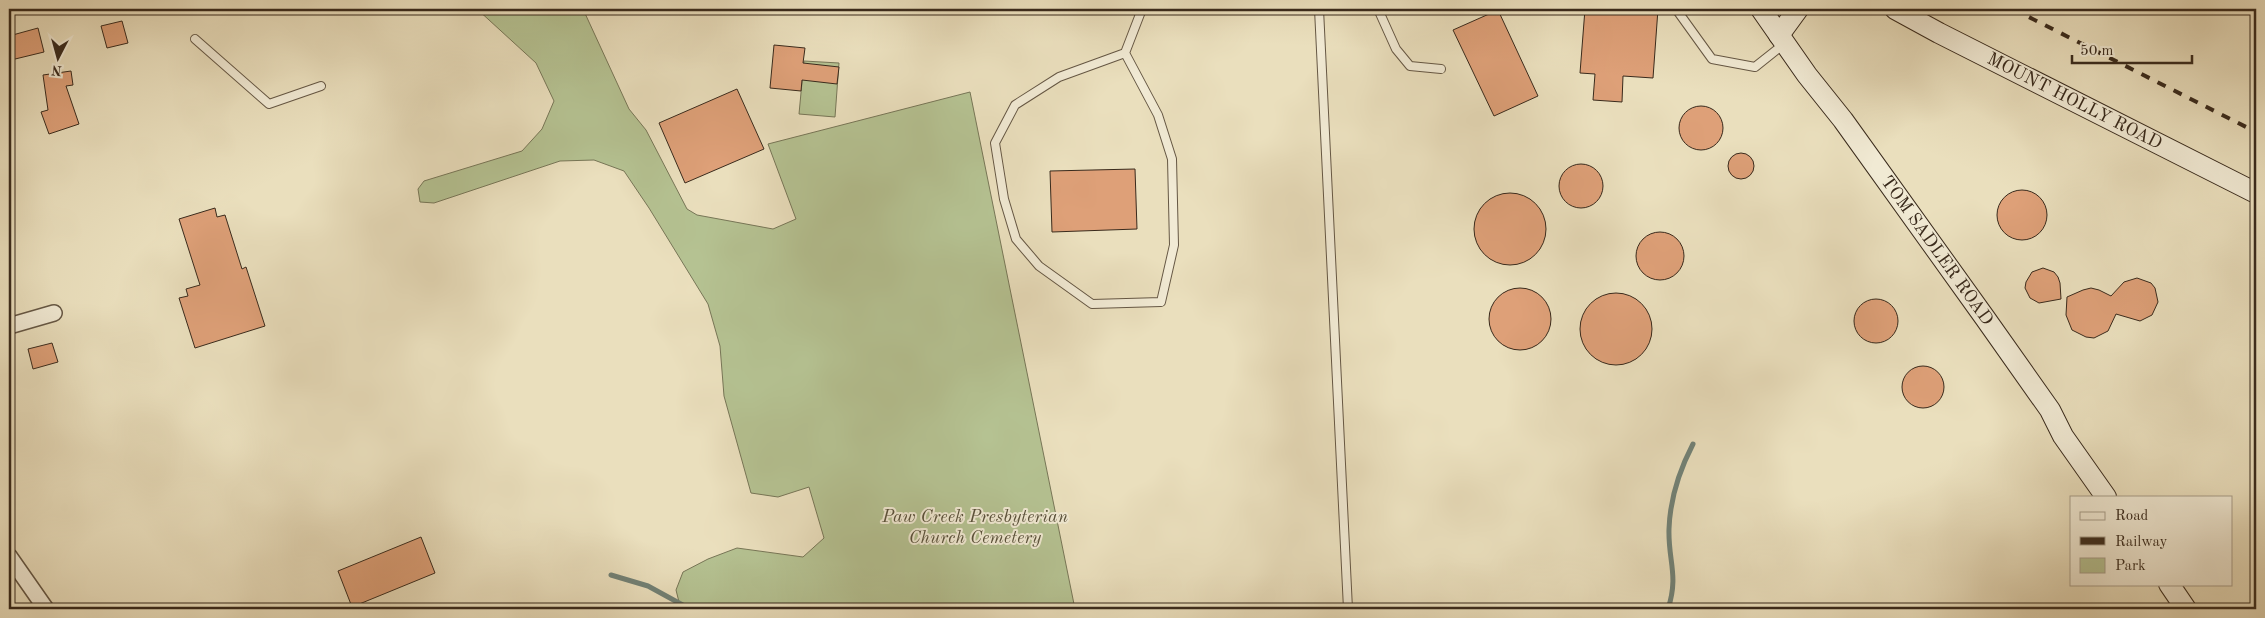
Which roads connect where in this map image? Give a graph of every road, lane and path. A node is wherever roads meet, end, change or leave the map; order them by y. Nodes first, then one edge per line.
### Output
1 (1142, 9) edge
2 (1319, 9) edge
3 (1378, 9) edge
4 (1676, 9) edge
5 (1761, 9) edge
6 (1798, 9) edge
7 (1895, 9) edge
8 (194, 39) dead end
9 (1782, 39) junction
10 (1125, 53) junction
11 (1441, 69) dead end
12 (321, 86) dead end
13 (2256, 193) edge
14 (54, 313) dead end
15 (9, 326) edge
16 (2105, 496) edge
17 (9, 556) edge
18 (2170, 586) edge
19 (46, 609) edge
20 (1348, 609) edge
21 (2186, 609) edge

1 - 10 lane
2 - 20 lane
3 - 11 lane
4 - 9 lane
5 - 9 street, TOM SADLER ROAD
6 - 9 street
7 - 13 street, MOUNT HOLLY ROAD
8 - 12 lane
9 - 16 street, TOM SADLER ROAD
10 - 10 lane
14 - 15 street
17 - 19 street
18 - 21 street

